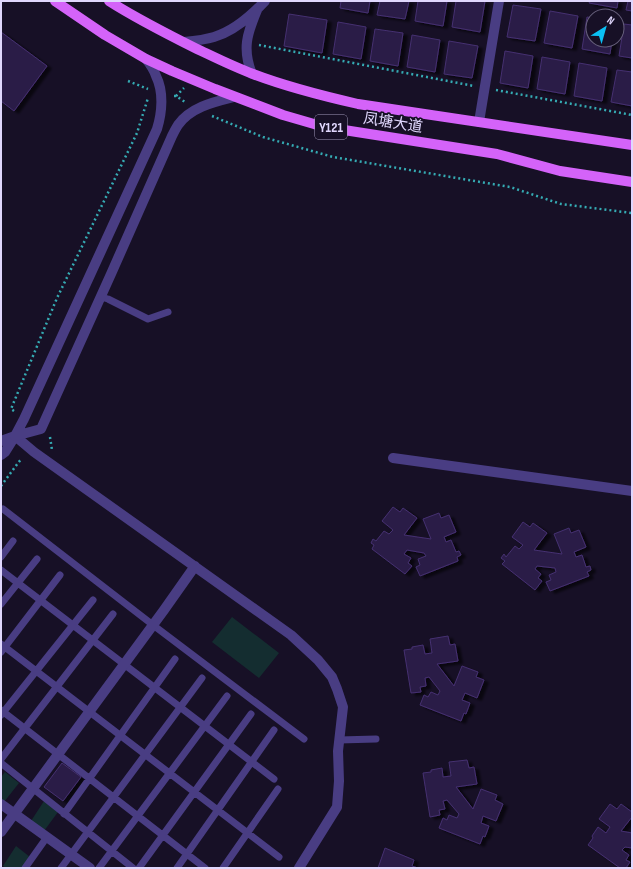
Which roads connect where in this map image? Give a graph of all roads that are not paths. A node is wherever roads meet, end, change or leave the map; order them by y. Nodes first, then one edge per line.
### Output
1 (54, 1) edge
2 (109, 1) edge
3 (499, 1) edge
4 (261, 5) edge
5 (184, 42) junction
6 (146, 59) junction
7 (252, 74) junction
8 (234, 97) junction
9 (479, 122) junction
10 (632, 145) edge
11 (632, 182) edge
12 (101, 297) junction
13 (168, 312) dead end
14 (14, 436) junction
15 (1, 441) edge
16 (1, 455) edge
17 (393, 458) dead end
18 (632, 491) edge
19 (4, 509) dead end
20 (13, 541) dead end
21 (1, 557) edge
22 (37, 559) dead end
23 (194, 566) junction
24 (1, 570) edge
25 (60, 575) dead end
26 (18, 583) junction
27 (93, 600) dead end
28 (40, 601) junction
29 (1, 604) edge
30 (113, 614) dead end
31 (73, 625) junction
32 (153, 625) junction
33 (92, 640) junction
34 (2, 648) edge
35 (175, 659) dead end
36 (124, 664) junction
37 (36, 671) junction
38 (202, 678) dead end
39 (57, 687) junction
40 (154, 687) junction
41 (227, 696) dead end
42 (180, 707) junction
43 (2, 712) edge
44 (90, 712) junction
45 (251, 714) dead end
46 (205, 726) junction
47 (25, 728) junction
48 (274, 730) dead end
49 (120, 735) junction
50 (304, 739) dead end
51 (339, 740) junction
52 (376, 740) dead end
53 (229, 744) junction
54 (58, 754) junction
55 (145, 754) junction
56 (1, 760) edge
57 (252, 762) junction
58 (1, 763) edge
59 (170, 773) junction
60 (89, 778) junction
61 (274, 779) dead end
62 (33, 789) junction
63 (278, 789) dead end
64 (194, 792) junction
65 (113, 797) junction
66 (1, 804) edge
67 (218, 810) junction
68 (14, 813) junction
69 (64, 814) junction
70 (138, 816) junction
71 (1, 832) edge
72 (87, 832) junction
73 (248, 833) junction
74 (163, 835) junction
75 (47, 837) junction
76 (112, 852) junction
77 (71, 854) junction
78 (187, 854) junction
79 (279, 856) dead end
80 (25, 868) edge
81 (61, 868) edge
82 (90, 868) edge
83 (99, 868) edge
84 (133, 868) edge
85 (139, 868) edge
86 (178, 868) edge
87 (205, 868) edge
88 (223, 868) edge
89 (299, 868) edge

1 - 6 main road, 凤塘大道 / Y121
2 - 5 main road, 凤塘大道 / Y121
3 - 9 street
4 - 5 street
4 - 7 street
5 - 7 main road, 凤塘大道 / Y121
6 - 8 main road, 凤塘大道 / Y121
6 - 14 street
7 - 9 main road, 凤塘大道 / Y121
8 - 11 main road, 凤塘大道 / Y121
8 - 12 street
9 - 10 main road, 凤塘大道 / Y121
12 - 13 lane
12 - 14 street
14 - 15 street
14 - 16 street
14 - 23 street
17 - 18 street
19 - 32 lane
20 - 21 lane
22 - 26 lane
23 - 32 street
23 - 51 street
24 - 26 lane
25 - 28 lane
26 - 28 lane
26 - 29 lane
27 - 31 lane
28 - 31 lane
28 - 34 lane
30 - 33 lane
31 - 33 lane
31 - 37 lane
32 - 36 street
32 - 50 lane
33 - 36 lane
33 - 39 lane
34 - 37 lane
35 - 40 lane
36 - 40 lane
36 - 44 street
37 - 39 lane
37 - 43 lane
38 - 42 lane
39 - 44 lane
39 - 47 lane
40 - 42 lane
40 - 49 lane
41 - 46 lane
42 - 46 lane
42 - 55 lane
43 - 47 lane
44 - 49 lane
44 - 54 street
45 - 53 lane
46 - 53 lane
46 - 59 lane
47 - 54 lane
47 - 56 lane
48 - 57 lane
49 - 55 lane
49 - 60 lane
51 - 52 lane
51 - 89 street
53 - 57 lane
53 - 64 lane
54 - 60 lane
54 - 62 street
55 - 59 lane
55 - 65 lane
57 - 61 lane
57 - 67 lane
58 - 62 lane
59 - 64 lane
59 - 70 lane
60 - 65 lane
60 - 69 lane
62 - 68 street
62 - 69 lane
63 - 73 lane
64 - 67 lane
64 - 74 lane
65 - 70 lane
65 - 72 lane
66 - 68 street
67 - 73 lane
67 - 78 lane
68 - 71 street
68 - 75 street
69 - 72 lane
70 - 74 lane
70 - 76 lane
72 - 76 lane
72 - 77 lane
73 - 79 lane
73 - 88 lane
74 - 78 lane
74 - 85 lane
75 - 77 street
75 - 80 lane
76 - 83 lane
76 - 84 lane
77 - 81 lane
77 - 82 street
78 - 86 lane
78 - 87 lane

